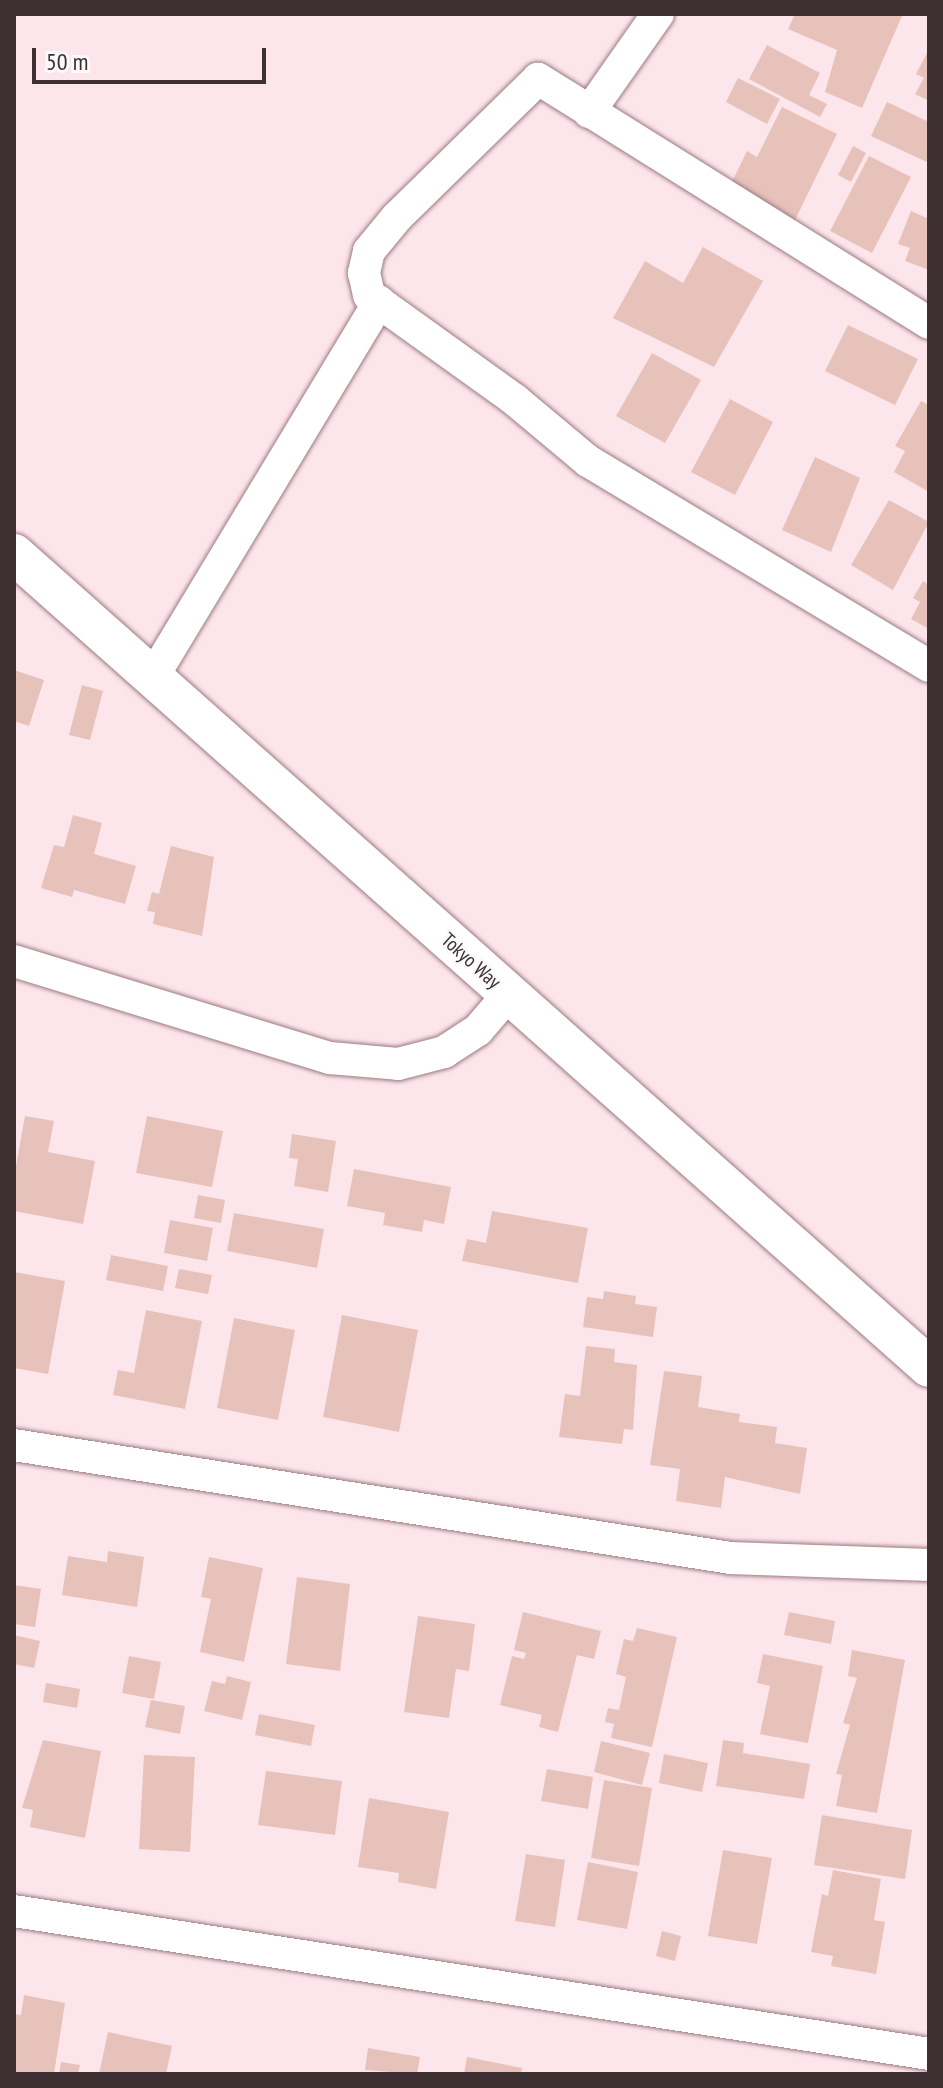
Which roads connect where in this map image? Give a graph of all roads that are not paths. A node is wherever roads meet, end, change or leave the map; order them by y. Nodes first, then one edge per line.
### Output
1 (658, 14) edge
2 (589, 112) junction
3 (379, 302) junction
4 (929, 323) edge
5 (14, 554) edge
6 (929, 666) edge
7 (154, 675) junction
8 (14, 961) edge
9 (508, 995) junction
10 (929, 1367) edge
11 (14, 1445) edge
12 (929, 1565) edge
13 (14, 1911) edge
14 (929, 2054) edge

1 - 2 street
2 - 3 street
2 - 4 street
3 - 6 street
3 - 7 street
5 - 7 main road, Tokyo Way
7 - 9 main road, Tokyo Way
8 - 9 street
9 - 10 main road, Tokyo Way
11 - 12 street
13 - 14 street

